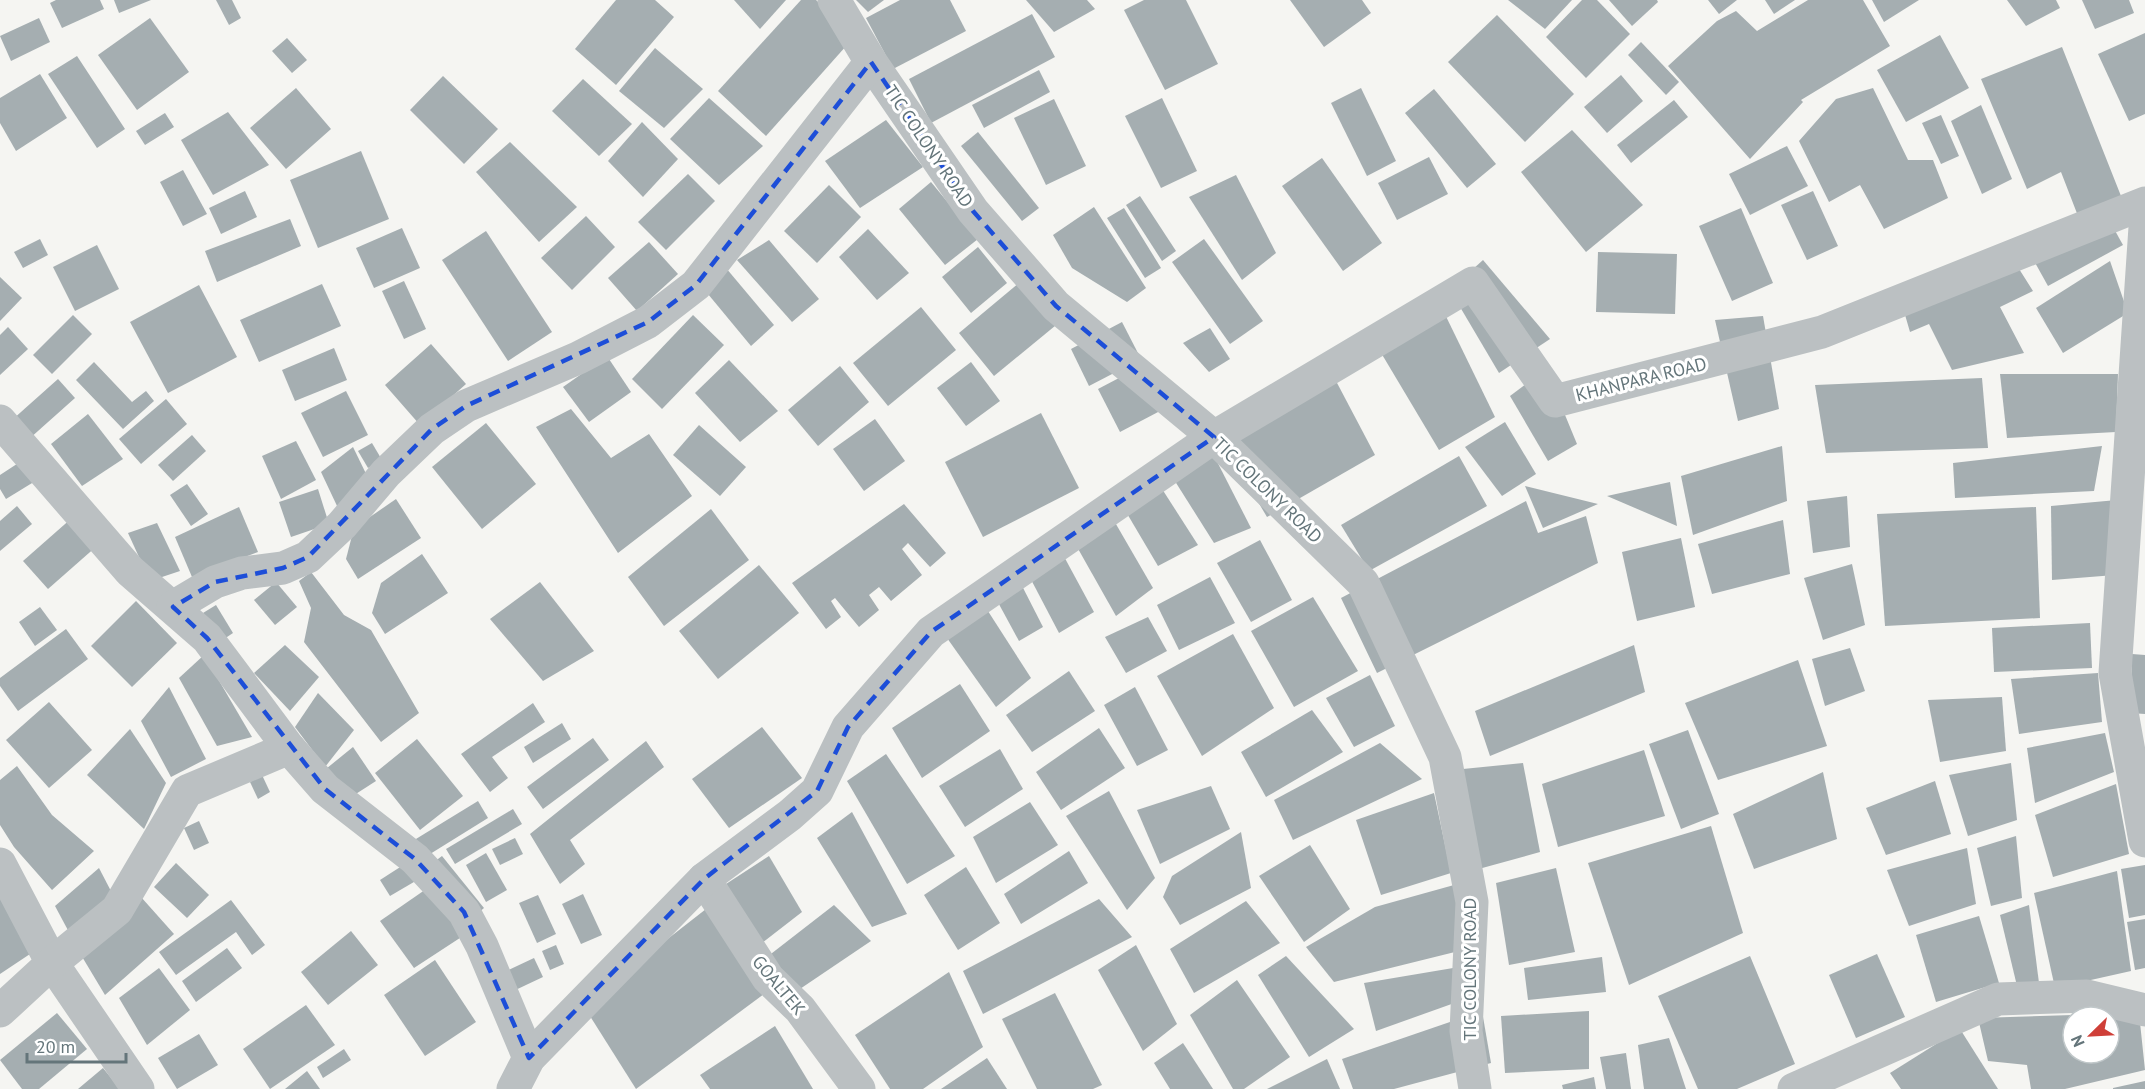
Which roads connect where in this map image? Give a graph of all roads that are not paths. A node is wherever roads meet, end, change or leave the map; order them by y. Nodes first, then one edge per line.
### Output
1 (834, 0) edge
2 (871, 62) junction
3 (2145, 203) edge
4 (2145, 227) edge
5 (0, 421) edge
6 (1214, 437) junction
7 (173, 608) junction
8 (289, 748) junction
9 (2145, 841) edge
10 (0, 864) edge
11 (704, 879) junction
12 (52, 963) junction
13 (2145, 1010) edge
14 (0, 1011) edge
15 (529, 1058) junction
16 (138, 1089) edge
17 (513, 1089) edge
18 (859, 1089) edge
19 (1475, 1089) edge
20 (1794, 1089) edge

1 - 2 street, TIC COLONY ROAD
2 - 6 street, TIC COLONY ROAD
2 - 7 street
3 - 6 street, KHANPARA ROAD
4 - 9 street
5 - 7 street
6 - 11 street
6 - 19 street, TIC COLONY ROAD
7 - 8 street
8 - 12 street
8 - 15 street
10 - 12 street
11 - 15 street
11 - 18 street, GOALTEK
12 - 14 street
12 - 16 street
13 - 20 street
15 - 17 street

